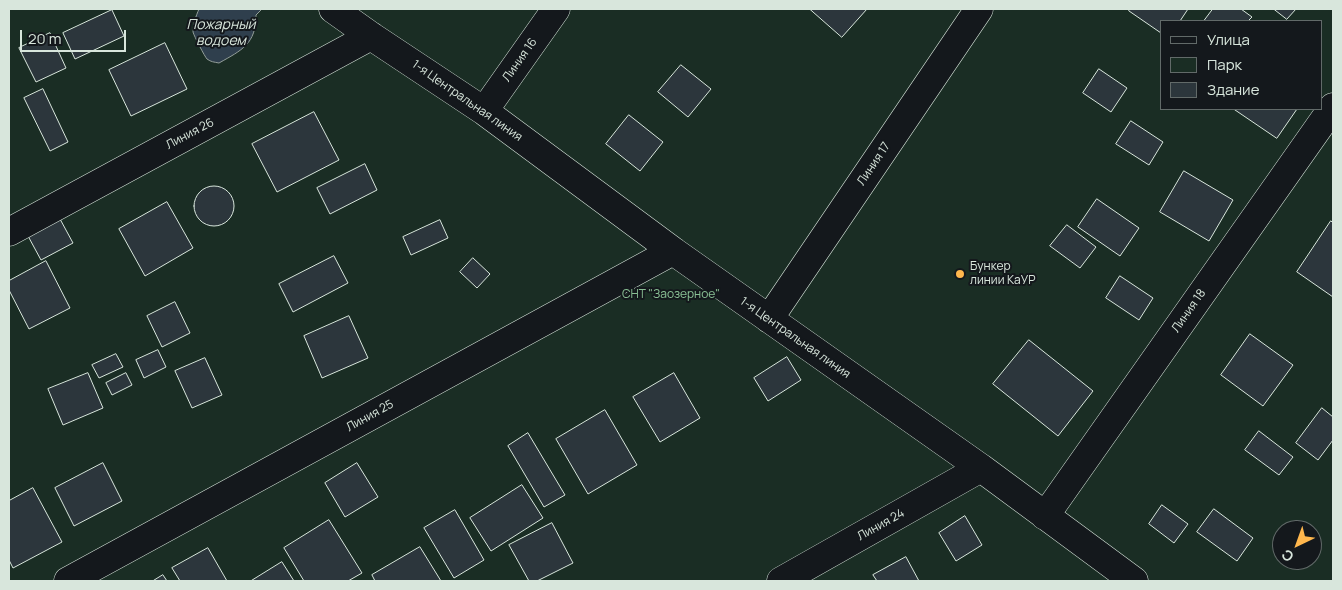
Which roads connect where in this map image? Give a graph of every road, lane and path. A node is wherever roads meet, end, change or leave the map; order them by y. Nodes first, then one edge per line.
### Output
1 (333, 9) edge
2 (556, 9) edge
3 (979, 9) edge
4 (370, 36) junction
5 (1333, 107) edge
6 (484, 111) junction
7 (9, 232) edge
8 (673, 251) junction
9 (768, 319) junction
10 (981, 468) junction
11 (1045, 516) junction
12 (68, 581) edge
13 (781, 581) edge
14 (1134, 581) edge

1 - 4 street, 1-я Центральная линия
2 - 6 street, Линия 16
3 - 9 street, Линия 17
4 - 6 street, 1-я Центральная линия
4 - 7 street, Линия 26
5 - 11 street, Линия 18
6 - 8 street, 1-я Центральная линия
8 - 9 street, 1-я Центральная линия
8 - 12 street, Линия 25
9 - 10 street, 1-я Центральная линия
10 - 11 street, 1-я Центральная линия
10 - 13 street, Линия 24
11 - 14 street, 1-я Центральная линия

